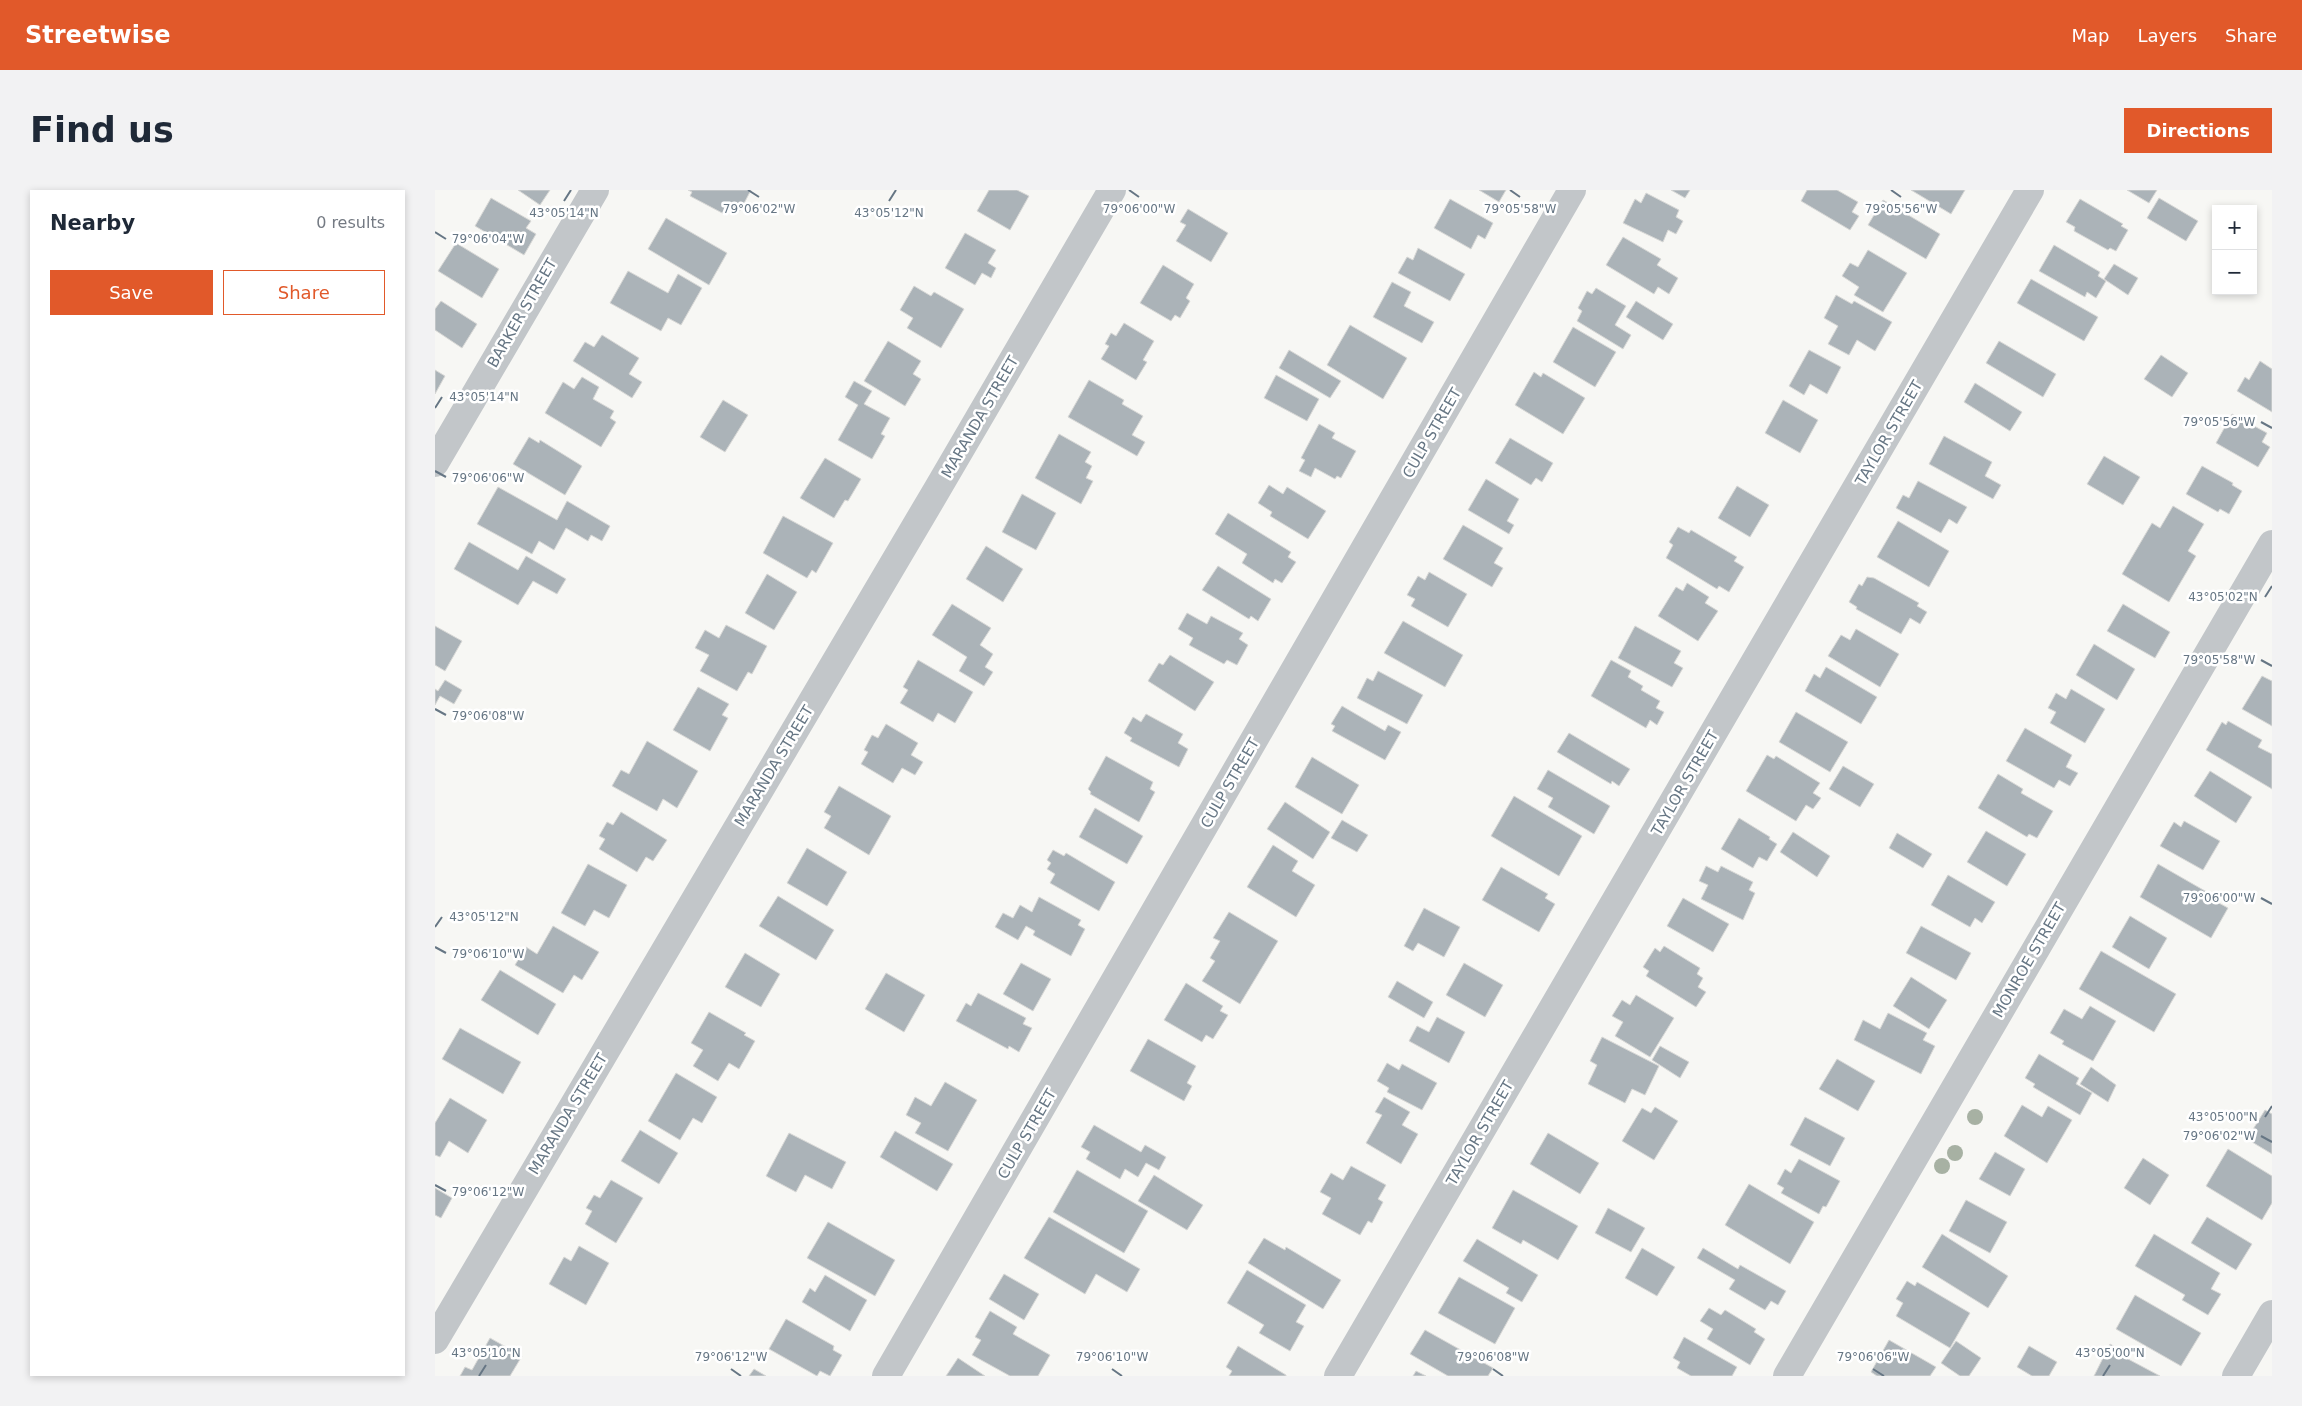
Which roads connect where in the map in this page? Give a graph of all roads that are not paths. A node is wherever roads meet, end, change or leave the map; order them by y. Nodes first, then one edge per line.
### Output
1 (595, 190) edge
2 (1112, 190) edge
3 (1572, 190) edge
4 (2030, 190) edge
5 (435, 463) edge
6 (2272, 544) edge
7 (2272, 1314) edge
8 (435, 1340) edge
9 (886, 1376) edge
10 (1338, 1376) edge
11 (1787, 1376) edge
12 (2236, 1376) edge

1 - 5 street, BARKER STREET
2 - 8 street, MARANDA STREET
3 - 9 street, CULP STREET
4 - 10 street, TAYLOR STREET
6 - 11 street, MONROE STREET
7 - 12 street

